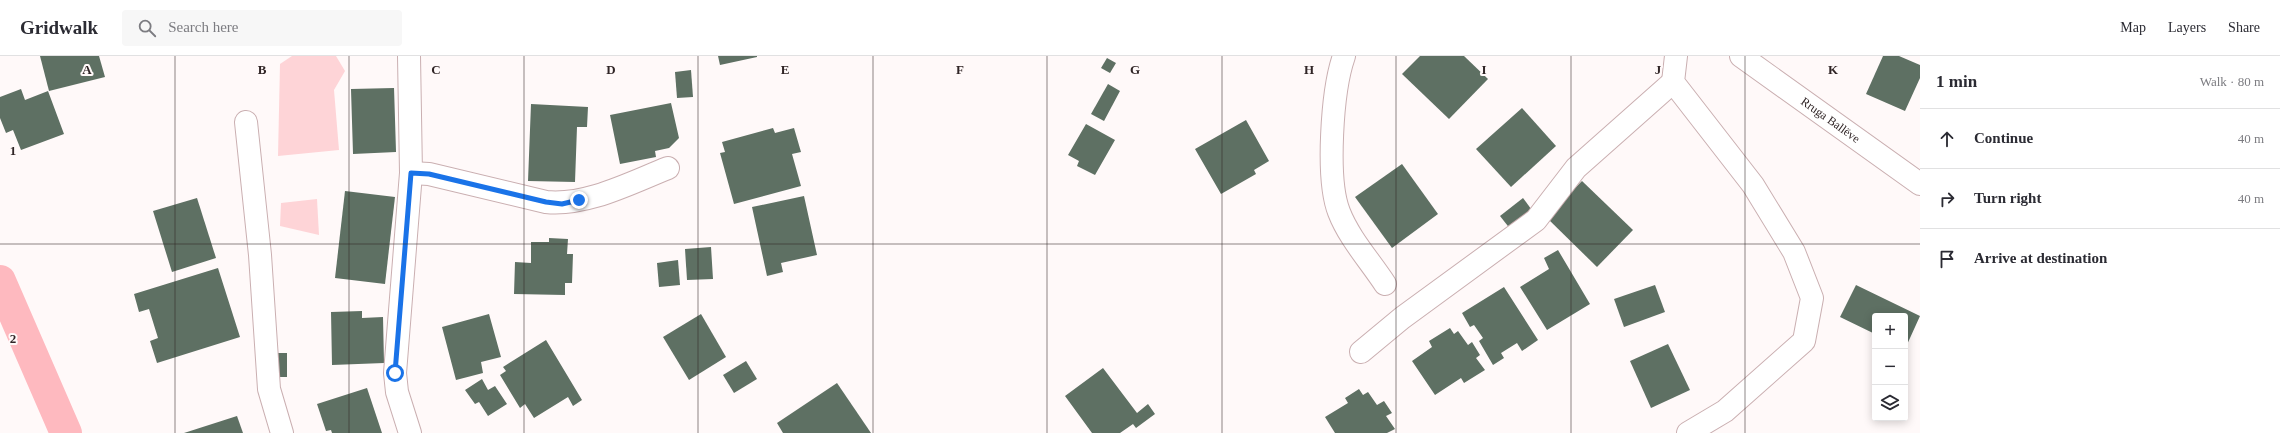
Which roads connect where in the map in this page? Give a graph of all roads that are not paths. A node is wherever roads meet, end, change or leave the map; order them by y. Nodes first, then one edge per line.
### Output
1 (409, 56) edge
2 (1344, 56) edge
3 (1676, 56) edge
4 (1741, 56) edge
5 (1673, 82) junction
6 (246, 122) dead end
7 (668, 168) dead end
8 (411, 173) junction
9 (1920, 184) edge
10 (1385, 284) dead end
11 (1361, 352) dead end
12 (282, 433) edge
13 (410, 433) edge
14 (1688, 433) edge

1 - 8 street
2 - 10 street
3 - 5 street
4 - 9 street, Rruga Ballëve
5 - 11 street
5 - 14 street
6 - 12 street
7 - 8 street
8 - 13 street

